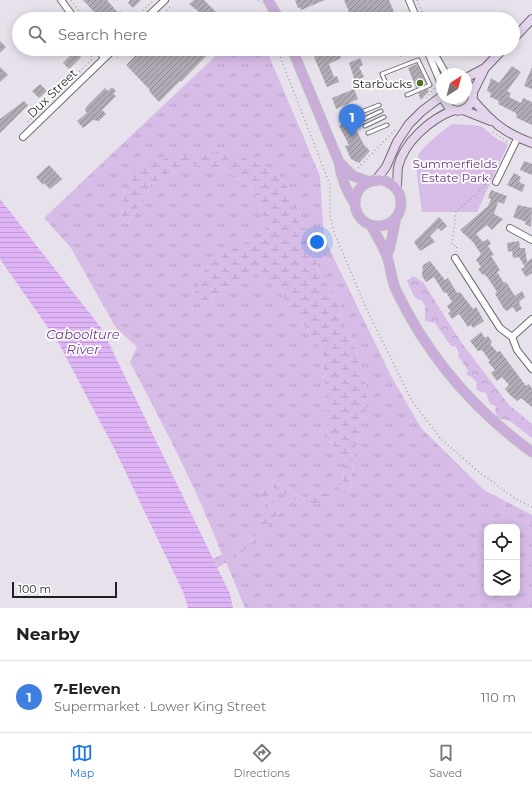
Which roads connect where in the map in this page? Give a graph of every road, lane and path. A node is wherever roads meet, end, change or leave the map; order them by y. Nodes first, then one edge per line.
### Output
1 (62, 0) edge
2 (71, 0) edge
3 (154, 0) edge
4 (165, 0) edge
5 (268, 0) edge
6 (409, 0) edge
7 (417, 0) edge
8 (171, 6) dead end
9 (71, 12) edge
10 (80, 12) edge
11 (141, 12) edge
12 (152, 12) edge
13 (165, 12) edge
14 (275, 12) edge
15 (414, 12) edge
16 (422, 12) edge
17 (532, 12) edge
18 (529, 22) edge
19 (520, 32) edge
20 (91, 56) edge
21 (280, 56) edge
22 (295, 56) edge
23 (429, 56) edge
24 (436, 56) edge
25 (496, 56) edge
26 (104, 58) edge
27 (443, 68) edge
28 (485, 68) junction
29 (436, 72) edge
30 (472, 75) edge
31 (385, 81) dead end
32 (406, 95) dead end
33 (473, 96) junction
34 (436, 102) edge
35 (446, 104) edge
36 (379, 105) dead end
37 (458, 110) junction
38 (382, 111) dead end
39 (359, 113) dead end
40 (384, 117) dead end
41 (362, 120) dead end
42 (28, 122) dead end
43 (494, 123) junction
44 (387, 124) dead end
45 (365, 126) dead end
46 (368, 133) dead end
47 (23, 137) dead end
48 (518, 137) junction
49 (508, 142) dead end
50 (532, 143) edge
51 (340, 162) junction
52 (493, 174) dead end
53 (372, 181) junction
54 (496, 182) dead end
55 (396, 189) junction
56 (356, 204) junction
57 (396, 218) junction
58 (371, 225) junction
59 (510, 228) dead end
60 (532, 240) edge
61 (387, 255) junction
62 (455, 258) joint
63 (532, 319) edge
64 (512, 337) junction
65 (532, 370) edge
66 (532, 452) edge
67 (532, 507) edge

1 - 9 street
2 - 10 path
3 - 11 path
4 - 12 street
5 - 14 main road
6 - 15 street
7 - 16 path
8 - 13 path
17 - 18 lane
18 - 19 main road
20 - 42 path
21 - 67 path
22 - 51 main road
23 - 29 street
24 - 27 street
25 - 28 main road
26 - 47 street, Dux Street
28 - 30 main road
28 - 33 main road
31 - 32 lane
33 - 37 main road
33 - 43 main road
34 - 53 main road
35 - 37 main road
36 - 39 lane
37 - 43 main road
37 - 55 main road
38 - 41 lane
40 - 45 lane
43 - 48 main road
43 - 49 path
44 - 46 lane
48 - 50 main road
48 - 54 street
51 - 53 main road
51 - 56 main road
52 - 62 path
53 - 55 main road
53 - 56 main road
55 - 57 main road
56 - 58 main road
57 - 58 main road
57 - 61 main road
58 - 61 main road
59 - 60 street
61 - 66 main road
62 - 64 street
63 - 64 street
64 - 65 street

